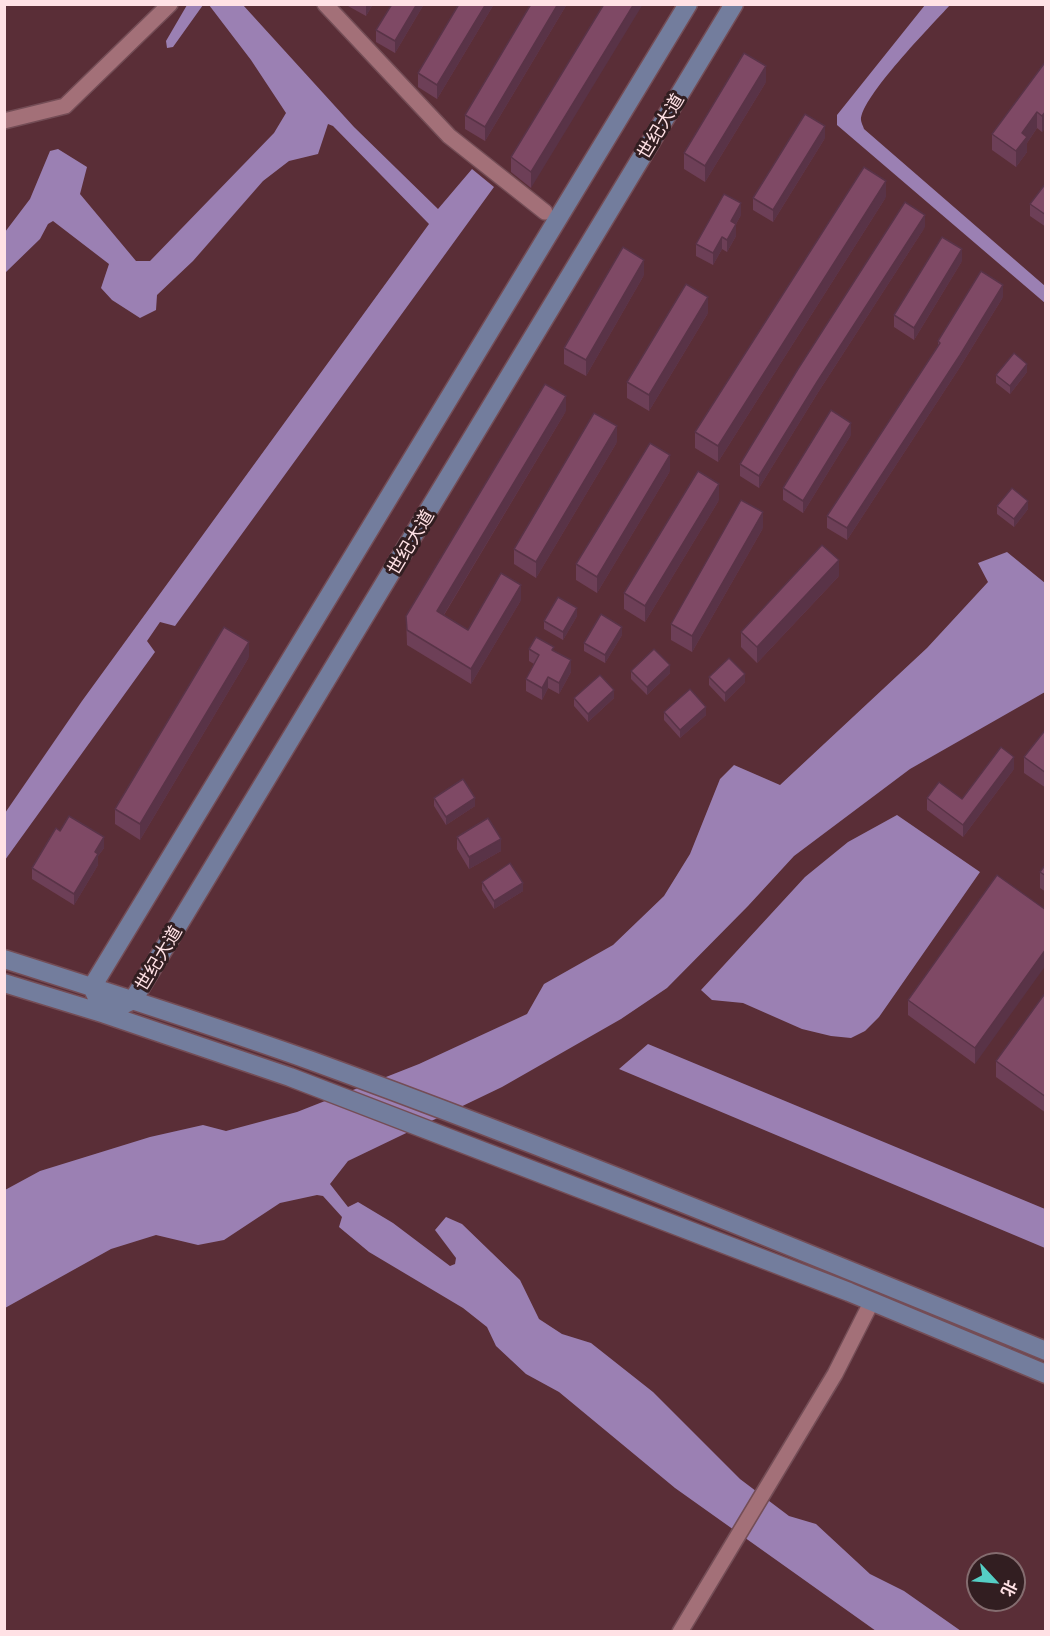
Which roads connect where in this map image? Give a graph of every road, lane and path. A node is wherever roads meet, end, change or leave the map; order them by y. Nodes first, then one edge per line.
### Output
1 (170, 4) edge
2 (325, 4) edge
3 (688, 4) edge
4 (734, 4) edge
5 (4, 121) edge
6 (544, 212) dead end
7 (4, 959) edge
8 (4, 983) edge
9 (92, 987) junction
10 (133, 1000) junction
11 (105, 1014) junction
12 (872, 1301) junction
13 (1046, 1351) edge
14 (1046, 1374) edge
15 (680, 1632) edge

1 - 5 street
2 - 6 street
3 - 9 main road
4 - 10 main road, 世纪大道
7 - 9 main road
8 - 11 main road
9 - 10 main road
9 - 11 main road
10 - 11 main road, 世纪大道
10 - 13 main road
11 - 12 main road
12 - 14 main road
12 - 15 street

